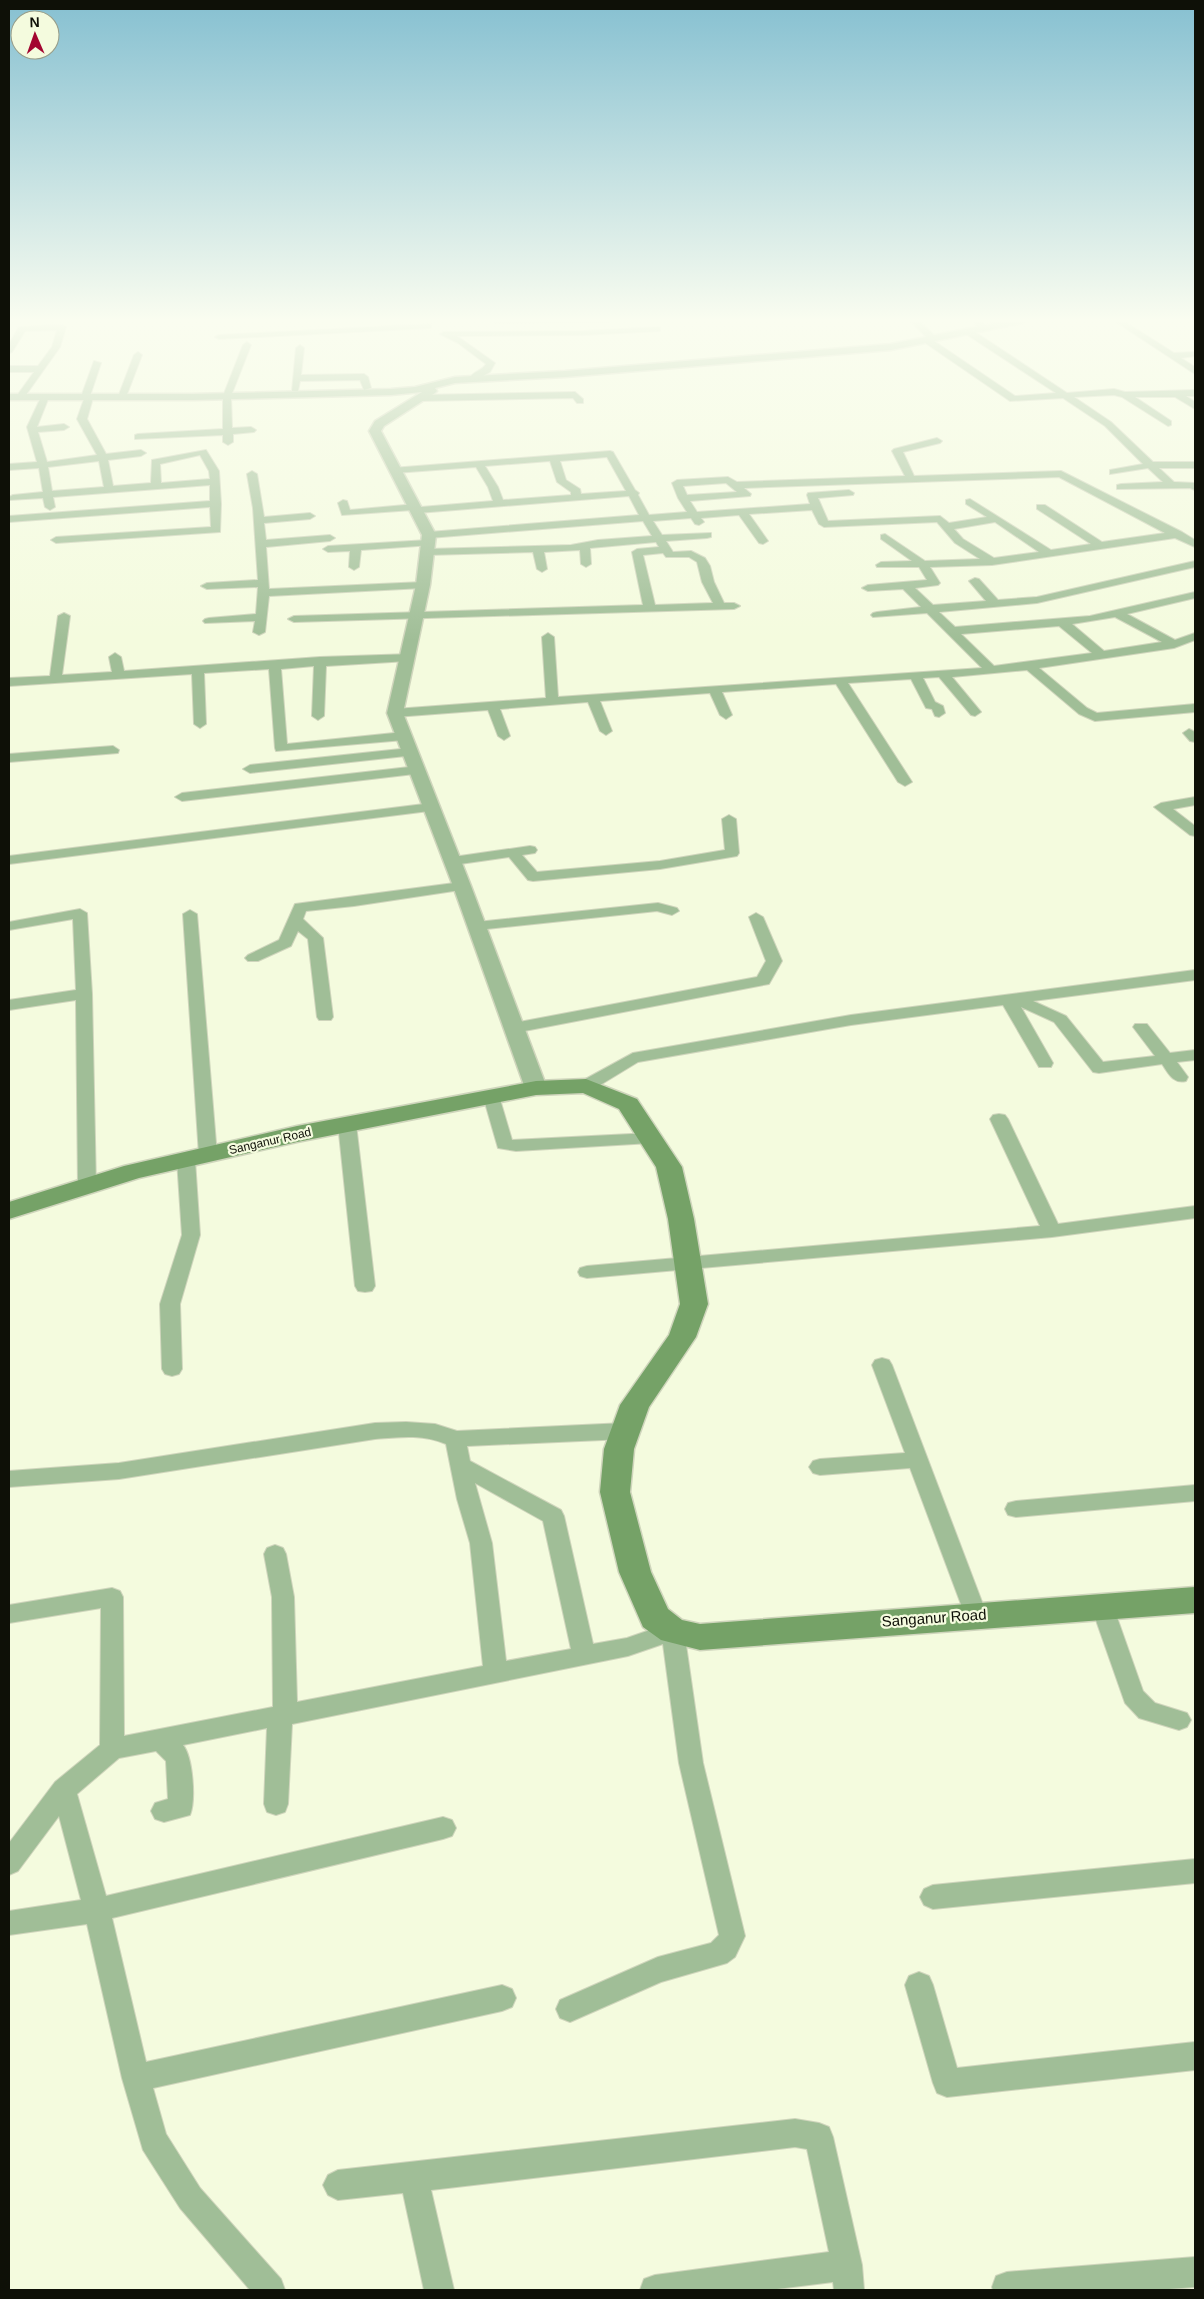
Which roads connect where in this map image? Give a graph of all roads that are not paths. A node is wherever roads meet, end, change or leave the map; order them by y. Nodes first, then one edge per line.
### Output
1 (61, 427) edge
2 (87, 427) edge
3 (228, 427) edge
4 (377, 427) edge
5 (1111, 427) edge
6 (33, 430) joint
7 (251, 430) dead end
8 (228, 432) junction
9 (173, 435) junction
10 (138, 437) dead end
11 (937, 441) dead end
12 (228, 443) dead end
13 (141, 452) dead end
14 (173, 452) dead end
15 (103, 457) junction
16 (554, 458) junction
17 (479, 464) junction
18 (43, 465) junction
19 (1151, 465) junction
20 (1195, 467) edge
21 (9, 468) edge
22 (395, 470) junction
23 (1113, 472) dead end
24 (252, 474) dead end
25 (912, 479) junction
26 (1167, 481) junction
27 (215, 482) junction
28 (737, 485) junction
29 (156, 486) junction
30 (1195, 487) edge
31 (1120, 488) dead end
32 (109, 489) junction
33 (634, 493) junction
34 (849, 493) dead end
35 (48, 495) junction
36 (13, 498) dead end
37 (576, 498) junction
38 (683, 498) junction
39 (970, 502) dead end
40 (343, 503) dead end
41 (216, 504) junction
42 (499, 504) junction
43 (816, 506) junction
44 (1041, 507) dead end
45 (417, 509) junction
46 (742, 512) junction
47 (52, 515) junction
48 (695, 515) junction
49 (310, 516) dead end
50 (646, 518) junction
51 (997, 518) junction
52 (9, 519) edge
53 (259, 520) junction
54 (945, 527) junction
55 (1178, 534) junction
56 (884, 537) dead end
57 (659, 538) junction
58 (763, 541) dead end
59 (428, 543) junction
60 (261, 544) junction
61 (1195, 544) edge
62 (586, 546) junction
63 (1101, 546) junction
64 (356, 547) junction
65 (538, 548) junction
66 (666, 550) junction
67 (1050, 554) junction
68 (992, 562) junction
69 (586, 564) dead end
70 (923, 564) junction
71 (1195, 564) edge
72 (881, 565) dead end
73 (354, 567) dead end
74 (542, 569) dead end
75 (975, 581) dead end
76 (423, 585) junction
77 (207, 586) dead end
78 (906, 586) junction
79 (264, 588) junction
80 (868, 588) dead end
81 (1195, 595) edge
82 (995, 604) junction
83 (720, 606) junction
84 (734, 606) dead end
85 (650, 609) junction
86 (930, 609) junction
87 (1116, 613) junction
88 (877, 615) dead end
89 (64, 616) dead end
90 (261, 617) junction
91 (415, 617) junction
92 (294, 619) dead end
93 (209, 621) dead end
94 (1062, 622) junction
95 (952, 631) junction
96 (259, 632) dead end
97 (1195, 636) edge
98 (548, 637) dead end
99 (1174, 644) junction
100 (1103, 656) junction
101 (114, 657) dead end
102 (408, 657) junction
103 (320, 661) junction
104 (276, 664) junction
105 (1029, 666) junction
106 (198, 670) junction
107 (991, 670) junction
108 (118, 674) junction
109 (943, 674) junction
110 (916, 676) junction
111 (56, 677) junction
112 (840, 680) junction
113 (9, 682) edge
114 (715, 689) junction
115 (593, 699) junction
116 (552, 702) junction
117 (493, 706) junction
118 (1195, 708) edge
119 (975, 712) dead end
120 (395, 713) junction
121 (939, 713) dead end
122 (726, 715) dead end
123 (318, 716) dead end
124 (200, 724) dead end
125 (606, 731) dead end
126 (404, 736) junction
127 (504, 736) dead end
128 (113, 750) dead end
129 (410, 752) junction
130 (11, 755) edge
131 (250, 769) dead end
132 (418, 770) junction
133 (905, 782) dead end
134 (182, 797) dead end
135 (1195, 801) edge
136 (432, 807) junction
137 (729, 819) dead end
138 (1195, 832) edge
139 (530, 850) dead end
140 (513, 853) junction
141 (9, 860) edge
142 (453, 861) junction
143 (462, 886) junction
144 (672, 911) dead end
145 (190, 914) dead end
146 (756, 917) dead end
147 (295, 920) junction
148 (9, 926) edge
149 (477, 926) junction
150 (253, 958) dead end
151 (1195, 975) edge
152 (84, 994) junction
153 (1011, 999) junction
154 (9, 1005) edge
155 (325, 1017) dead end
156 (1141, 1027) dead end
157 (514, 1028) junction
158 (1195, 1055) edge
159 (1166, 1059) junction
160 (1045, 1063) dead end
161 (1180, 1077) dead end
162 (586, 1086) junction
163 (536, 1088) junction
164 (491, 1096) junction
165 (999, 1119) dead end
166 (347, 1124) junction
167 (650, 1138) junction
168 (197, 1158) junction
169 (87, 1187) junction
170 (9, 1211) edge
171 (1195, 1212) edge
172 (1052, 1231) junction
173 (688, 1263) junction
174 (587, 1272) dead end
175 (365, 1286) dead end
176 (882, 1365) dead end
177 (172, 1369) dead end
178 (625, 1431) junction
179 (455, 1439) junction
180 (918, 1460) junction
181 (460, 1465) junction
182 (820, 1467) dead end
183 (9, 1478) edge
184 (1195, 1493) edge
185 (1016, 1509) dead end
186 (275, 1554) dead end
187 (1195, 1600) edge
188 (1102, 1606) junction
189 (9, 1614) edge
190 (976, 1615) junction
191 (673, 1631) junction
192 (584, 1655) junction
193 (496, 1673) junction
194 (282, 1715) junction
195 (1179, 1720) dead end
196 (161, 1739) junction
197 (112, 1749) junction
198 (64, 1790) junction
199 (276, 1804) dead end
200 (164, 1811) dead end
201 (443, 1828) dead end
202 (9, 1863) edge
203 (1195, 1871) edge
204 (933, 1897) dead end
205 (97, 1910) junction
206 (9, 1923) edge
207 (920, 1985) dead end
208 (502, 1998) dead end
209 (570, 2008) dead end
210 (1195, 2056) edge
211 (136, 2078) junction
212 (414, 2177) junction
213 (338, 2185) dead end
214 (1195, 2272) edge
215 (848, 2278) edge
216 (1007, 2287) dead end
217 (270, 2290) edge
218 (439, 2290) edge
219 (655, 2290) edge

1 - 6 street
2 - 15 street
3 - 8 street
4 - 22 street
5 - 19 street
6 - 18 street
7 - 8 street
8 - 9 street
8 - 12 street
9 - 10 street
9 - 14 street
11 - 25 street
13 - 15 street
15 - 18 street
15 - 32 street
16 - 17 street
16 - 33 street
16 - 37 street
17 - 22 street
17 - 42 street
18 - 21 street
18 - 35 street
19 - 20 street
19 - 23 street
19 - 26 street
20 - 26 street
22 - 45 street
24 - 53 street
25 - 28 street
25 - 55 street
26 - 30 street
26 - 31 street
27 - 29 street
27 - 29 street
27 - 41 street
28 - 38 street
28 - 38 street
29 - 32 street
32 - 35 street
33 - 37 street
33 - 50 street
34 - 43 street
35 - 36 street
35 - 47 street
37 - 42 street
38 - 48 street
39 - 51 street
40 - 45 street
41 - 47 street
41 - 47 street
42 - 45 street
43 - 46 street
43 - 54 street
44 - 63 street
45 - 59 street
46 - 48 street
46 - 58 street
47 - 52 street
48 - 50 street
48 - 57 street
49 - 53 street
50 - 57 street
50 - 59 street
51 - 54 street
51 - 67 street
53 - 60 street
54 - 68 street
55 - 61 street
55 - 63 street
56 - 70 street
57 - 62 street
57 - 66 street
59 - 64 street
59 - 65 street
59 - 76 street
60 - 64 street
60 - 79 street
62 - 65 street
62 - 69 street
63 - 67 street
64 - 73 street
65 - 74 street
66 - 83 street
66 - 85 street
67 - 68 street
68 - 70 street
70 - 72 street
70 - 78 street
71 - 82 street
75 - 82 street
76 - 79 street
76 - 91 street
77 - 79 street
78 - 80 street
78 - 86 street
79 - 90 street
81 - 87 street
82 - 86 street
83 - 84 street
83 - 85 street
85 - 91 street
86 - 88 street
86 - 95 street
87 - 94 street
87 - 99 street
89 - 111 street
90 - 93 street
90 - 96 street
91 - 92 street
91 - 102 street
94 - 95 street
94 - 100 street
95 - 107 street
97 - 99 street
98 - 116 street
99 - 100 street
100 - 105 street
101 - 108 street
102 - 103 street
102 - 120 street
103 - 104 street
103 - 123 street
104 - 106 street
104 - 126 street
105 - 107 street
105 - 118 street
106 - 108 street
106 - 124 street
107 - 109 street
108 - 111 street
109 - 110 street
109 - 119 street
110 - 112 street
110 - 121 street
111 - 113 street
112 - 114 street
112 - 133 street
114 - 115 street
114 - 122 street
115 - 116 street
115 - 125 street
116 - 117 street
117 - 120 street
117 - 127 street
120 - 126 street
126 - 129 street
128 - 130 street
129 - 131 street
129 - 132 street
132 - 134 street
132 - 136 street
135 - 138 street
136 - 141 street
136 - 142 street
137 - 140 street
139 - 140 street
140 - 142 street
142 - 143 street
143 - 147 street
143 - 149 street
144 - 149 street
145 - 168 street
146 - 157 street
147 - 150 street
147 - 155 street
148 - 152 street
149 - 157 street
151 - 153 street
152 - 154 street
152 - 169 street
153 - 159 street
153 - 160 street
153 - 162 street
156 - 159 street
157 - 163 street
158 - 159 street
159 - 161 street
162 - 163 main road, Sanganur Road
162 - 167 main road
163 - 164 main road, Sanganur Road
164 - 166 main road, Sanganur Road
164 - 167 street
165 - 172 street
166 - 168 main road, Sanganur Road
166 - 175 street
167 - 173 main road
168 - 169 main road, Sanganur Road
168 - 177 street
169 - 170 main road, Sanganur Road
171 - 172 street
172 - 173 street
173 - 174 street
173 - 178 main road
176 - 180 street
178 - 179 street
178 - 191 main road
179 - 181 street
179 - 183 street
180 - 182 street
180 - 190 street
181 - 192 street
181 - 193 street
184 - 185 street
186 - 194 street
187 - 188 main road, Sanganur Road
188 - 190 main road, Sanganur Road
188 - 195 street
189 - 197 street
190 - 191 main road, Sanganur Road
191 - 192 street
191 - 209 street
192 - 193 street
193 - 194 street
194 - 196 street
194 - 199 street
196 - 197 street
196 - 200 street
197 - 198 street
198 - 202 street
198 - 205 street
201 - 205 street
203 - 204 street
205 - 206 street
205 - 211 street
207 - 210 street
208 - 211 street
211 - 217 street
212 - 213 street
212 - 215 street
212 - 218 street
214 - 216 street
215 - 219 street

